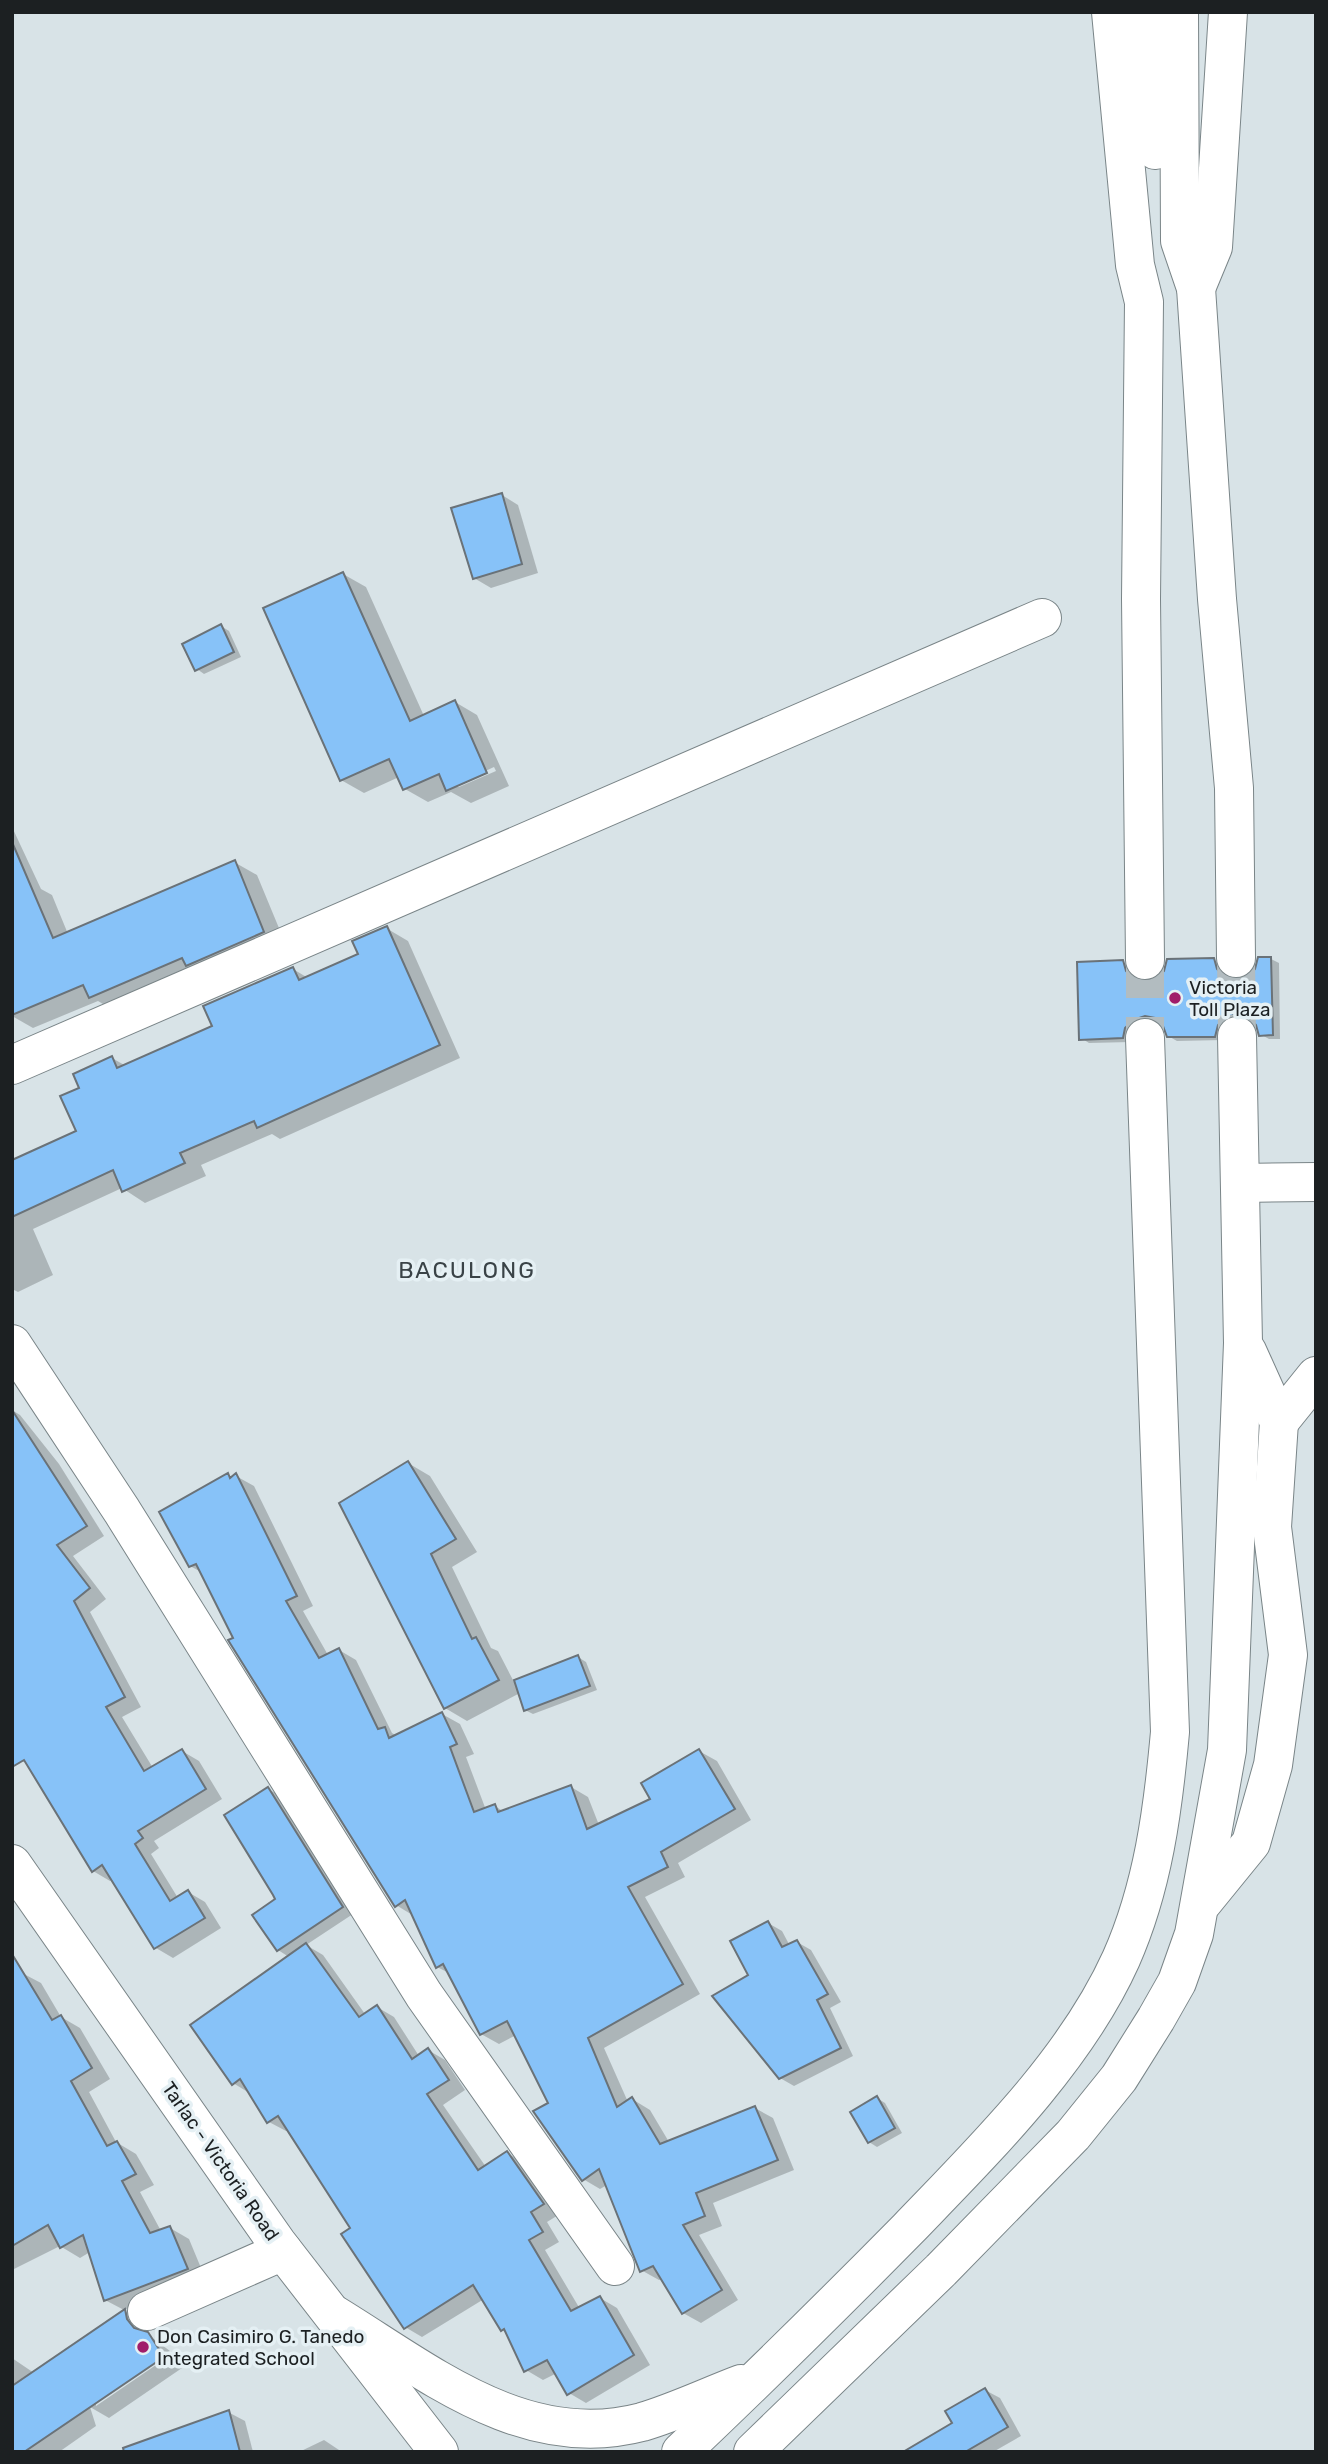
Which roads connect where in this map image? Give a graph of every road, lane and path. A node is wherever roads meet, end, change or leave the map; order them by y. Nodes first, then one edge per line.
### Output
1 (1111, 12) edge
2 (1148, 12) edge
3 (1179, 12) edge
4 (1228, 12) edge
5 (1196, 288) junction
6 (1144, 302) junction
7 (1042, 618) dead end
8 (1236, 958) tunnel mouth
9 (1145, 960) tunnel mouth
10 (1237, 1036) tunnel mouth
11 (1146, 1038) tunnel mouth
12 (12, 1065) edge
13 (1316, 1182) edge
14 (1241, 1183) junction
15 (1243, 1343) junction
16 (12, 1344) edge
17 (1316, 1376) edge
18 (1279, 1422) junction
19 (12, 1864) edge
20 (1202, 1902) junction
21 (283, 2251) junction
22 (615, 2266) dead end
23 (147, 2311) dead end
24 (335, 2315) junction
25 (763, 2375) junction
26 (439, 2452) edge
27 (681, 2452) edge
28 (753, 2452) edge

1 - 6 main road
2 - 6 main road
3 - 5 main road
4 - 5 main road
5 - 8 main road
6 - 9 main road
7 - 12 main road
10 - 14 main road
11 - 25 main road
13 - 14 main road
14 - 15 main road
15 - 18 main road
15 - 20 main road
16 - 22 main road
17 - 18 main road
18 - 20 main road
19 - 21 main road, Tarlac - Victoria Road
20 - 28 main road
21 - 23 main road
21 - 24 main road, Tarlac - Victoria Road
24 - 25 main road
24 - 26 main road, Tarlac - Victoria Road
25 - 27 main road

